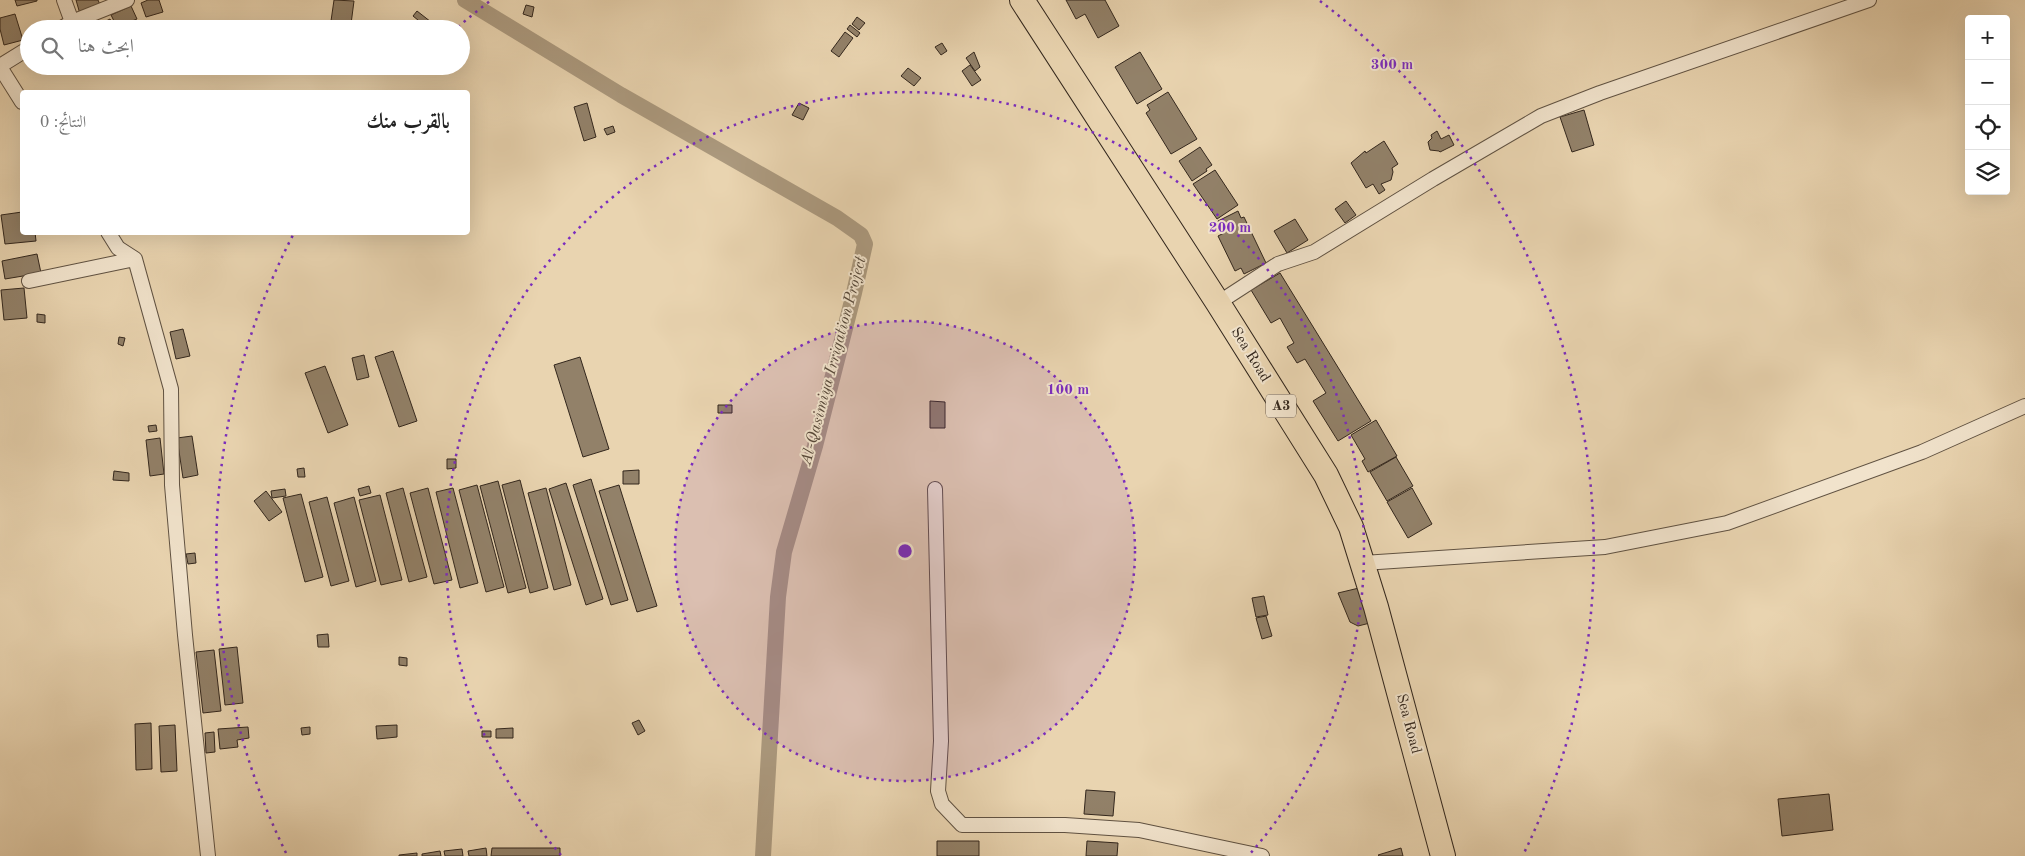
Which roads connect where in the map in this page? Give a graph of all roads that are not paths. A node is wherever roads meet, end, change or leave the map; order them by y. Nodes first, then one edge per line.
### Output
1 (64, 0) edge
2 (127, 0) edge
3 (1022, 0) edge
4 (1868, 0) edge
5 (66, 20) edge
6 (78, 20) edge
7 (20, 54) edge
8 (0, 67) edge
9 (20, 99) edge
10 (110, 235) edge
11 (135, 259) junction
12 (29, 281) dead end
13 (1218, 303) junction
14 (2025, 406) edge
15 (935, 489) dead end
16 (1363, 563) junction
17 (208, 856) edge
18 (1262, 856) edge
19 (1443, 856) edge

1 - 5 street
2 - 6 street
3 - 13 highway, Sea Road / A3
4 - 13 street
7 - 8 street
8 - 9 street
10 - 11 street
11 - 12 street
11 - 17 street
13 - 16 highway, Sea Road / A3
14 - 16 street
15 - 18 street
16 - 19 highway, Sea Road / A3

